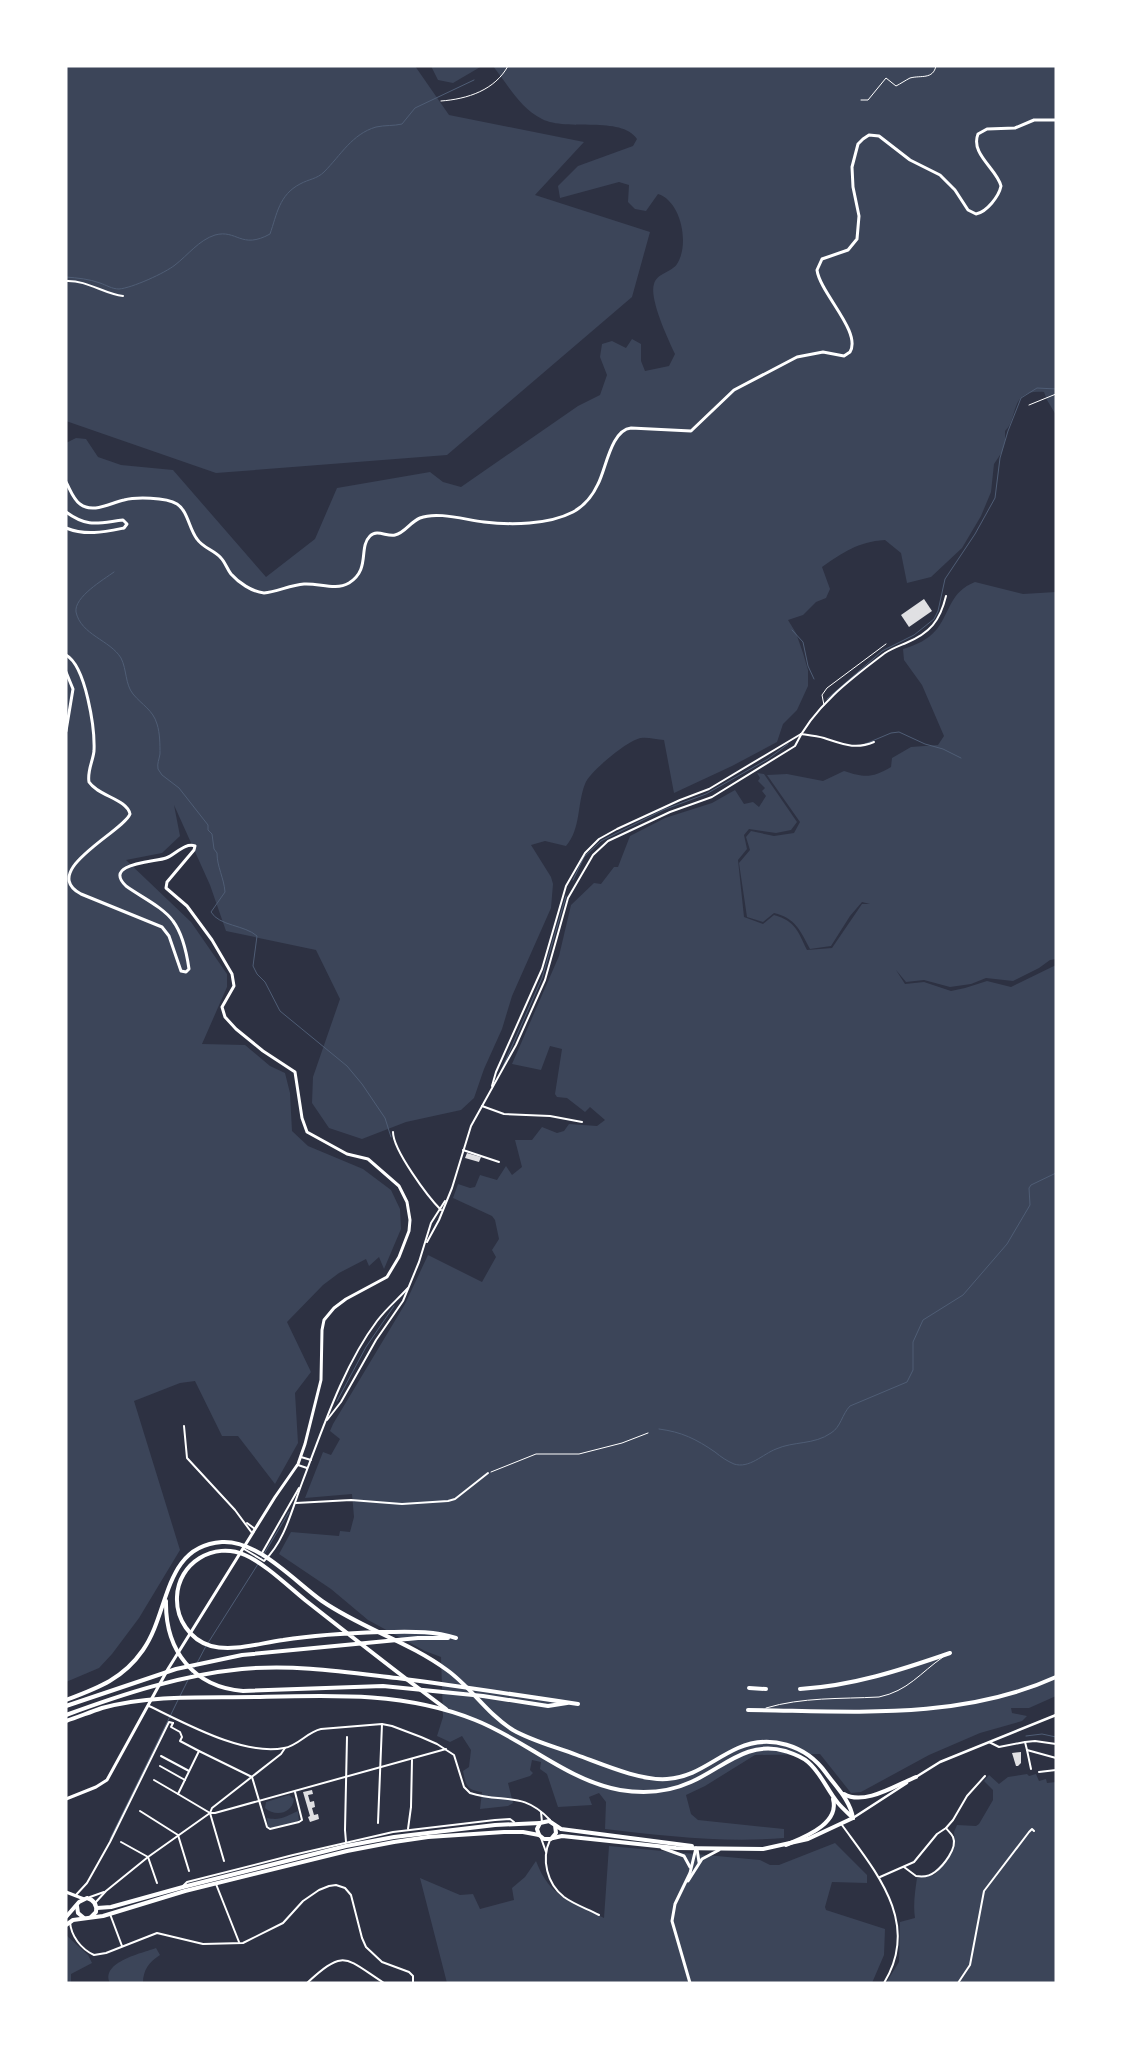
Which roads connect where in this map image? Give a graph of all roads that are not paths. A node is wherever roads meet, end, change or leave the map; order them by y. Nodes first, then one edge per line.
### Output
1 (1056, 120) edge
2 (66, 281) edge
3 (123, 296) dead end
4 (66, 482) edge
5 (66, 512) edge
6 (66, 528) edge
7 (946, 596) dead end
8 (886, 644) dead end
9 (66, 654) edge
10 (66, 672) edge
11 (824, 705) junction
12 (66, 731) edge
13 (800, 734) junction
14 (874, 742) dead end
15 (566, 886) junction
16 (573, 889) junction
17 (492, 1088) junction
18 (482, 1106) junction
19 (582, 1122) dead end
20 (393, 1132) dead end
21 (463, 1150) junction
22 (499, 1162) dead end
23 (448, 1198) junction
24 (440, 1209) junction
25 (443, 1211) junction
26 (426, 1242) junction
27 (408, 1288) junction
28 (326, 1422) junction
29 (184, 1426) dead end
30 (301, 1457) junction
31 (311, 1460) junction
32 (298, 1465) junction
33 (307, 1468) junction
34 (488, 1473) road end
35 (300, 1486) junction
36 (296, 1503) junction
37 (245, 1522) junction
38 (255, 1529) junction
39 (252, 1534) junction
40 (243, 1548) junction
41 (260, 1558) junction
42 (167, 1591) junction
43 (439, 1635) junction
44 (456, 1638) dead end
45 (950, 1653) joint
46 (1056, 1677) edge
47 (749, 1688) dead end
48 (766, 1689) dead end
49 (800, 1689) dead end
50 (66, 1700) edge
51 (572, 1703) junction
52 (147, 1704) junction
53 (578, 1704) dead end
54 (66, 1706) edge
55 (448, 1710) junction
56 (748, 1710) dead end
57 (758, 1710) junction
58 (66, 1715) edge
59 (1056, 1715) edge
60 (66, 1721) edge
61 (382, 1724) junction
62 (347, 1737) dead end
63 (989, 1742) junction
64 (1025, 1742) junction
65 (1056, 1744) edge
66 (286, 1748) junction
67 (446, 1749) junction
68 (1027, 1750) junction
69 (200, 1751) junction
70 (162, 1756) dead end
71 (1056, 1758) edge
72 (412, 1760) junction
73 (160, 1766) dead end
74 (380, 1768) junction
75 (1031, 1769) dead end
76 (1056, 1770) edge
77 (190, 1771) junction
78 (1039, 1772) dead end
79 (985, 1776) dead end
80 (252, 1777) junction
81 (916, 1777) junction
82 (346, 1778) junction
83 (154, 1780) dead end
84 (185, 1780) junction
85 (838, 1790) junction
86 (295, 1792) junction
87 (178, 1794) junction
88 (832, 1794) junction
89 (66, 1799) edge
90 (259, 1801) junction
91 (541, 1810) junction
92 (140, 1811) dead end
93 (210, 1812) junction
94 (853, 1818) junction
95 (378, 1823) dead end
96 (541, 1823) junction
97 (553, 1823) junction
98 (518, 1825) junction
99 (842, 1825) junction
100 (946, 1828) junction
101 (408, 1830) junction
102 (1034, 1831) dead end
103 (178, 1835) junction
104 (540, 1837) junction
105 (552, 1838) junction
106 (121, 1842) dead end
107 (346, 1842) junction
108 (649, 1845) junction
109 (786, 1845) junction
110 (697, 1847) junction
111 (724, 1848) junction
112 (546, 1852) junction
113 (148, 1857) junction
114 (224, 1861) dead end
115 (698, 1865) junction
116 (904, 1867) junction
117 (690, 1868) junction
118 (189, 1871) dead end
119 (880, 1877) junction
120 (157, 1883) dead end
121 (216, 1884) junction
122 (183, 1887) junction
123 (684, 1888) junction
124 (106, 1891) junction
125 (67, 1892) edge
126 (75, 1896) junction
127 (85, 1899) junction
128 (76, 1905) junction
129 (96, 1906) junction
130 (110, 1914) junction
131 (600, 1915) dead end
132 (66, 1917) edge
133 (91, 1917) junction
134 (84, 1918) junction
135 (68, 1924) edge
136 (239, 1943) junction
137 (122, 1946) junction
138 (308, 1983) edge
139 (384, 1983) edge
140 (413, 1983) edge
141 (690, 1983) edge
142 (884, 1983) edge
143 (958, 1983) edge

1 - 4 main road
2 - 3 street
5 - 6 main road
7 - 11 street
8 - 11 lane
9 - 30 main road
10 - 12 main road
11 - 13 street
13 - 14 street
13 - 15 street
13 - 16 street
15 - 16 street
15 - 17 street
16 - 17 street
17 - 18 street
18 - 19 street
18 - 21 street
20 - 24 street
21 - 22 street
21 - 23 street
23 - 24 street
23 - 25 street
24 - 25 street
24 - 26 street
25 - 26 street
26 - 27 street
27 - 28 street
27 - 28 street
28 - 31 street
29 - 37 street
30 - 31 street
30 - 32 main road
31 - 33 street
32 - 33 street
32 - 38 main road
33 - 35 street
34 - 36 street
35 - 36 street
35 - 41 street
36 - 41 street
37 - 38 street
37 - 39 street
38 - 39 main road
39 - 40 main road
40 - 41 street
40 - 52 main road
42 - 50 main road
42 - 51 main road
42 - 85 main road
43 - 44 main road
43 - 54 main road
43 - 55 main road
45 - 49 main road
45 - 57 lane
46 - 57 main road
47 - 48 main road
51 - 53 main road
51 - 58 main road
52 - 66 street
52 - 89 main road
55 - 60 main road
55 - 88 main road
56 - 57 main road
59 - 63 street
61 - 66 street
61 - 67 street
61 - 74 street
62 - 82 street
63 - 64 street
63 - 81 street
64 - 65 street
64 - 68 street
66 - 80 street
67 - 72 street
67 - 91 street
68 - 71 street
68 - 75 street
69 - 77 street
69 - 80 street
69 - 126 street
70 - 77 street
72 - 74 street
72 - 101 street
73 - 84 street
74 - 82 street
74 - 95 street
76 - 78 street
77 - 84 street
79 - 100 street
80 - 90 street
80 - 93 street
81 - 85 main road
81 - 94 street
82 - 86 street
82 - 107 street
83 - 87 street
84 - 87 street
85 - 94 main road
86 - 90 street
86 - 90 street
87 - 93 street
88 - 94 main road
88 - 109 main road
90 - 93 street
91 - 96 street
91 - 97 street
92 - 103 street
93 - 103 street
93 - 114 street
94 - 99 main road
96 - 97 main road
96 - 98 main road
96 - 104 main road
97 - 105 main road
97 - 110 main road
98 - 101 street
98 - 122 main road
99 - 109 main road
99 - 119 street
100 - 116 street
100 - 116 street
101 - 107 street
102 - 143 street
103 - 113 street
103 - 118 street
104 - 105 main road
104 - 112 street
104 - 121 main road
105 - 108 main road
105 - 112 street
106 - 113 street
107 - 122 street
108 - 110 main road
108 - 117 main road
109 - 111 main road
110 - 111 main road
110 - 115 main road
110 - 117 main road
111 - 115 main road
112 - 131 street
113 - 120 street
113 - 124 street
115 - 123 main road
116 - 119 street
117 - 123 main road
119 - 142 street
121 - 130 main road
121 - 136 street
122 - 129 main road
123 - 141 main road
124 - 127 street
124 - 129 street
125 - 126 main road
125 - 128 main road
126 - 127 main road
127 - 128 main road
127 - 129 main road
128 - 132 main road
128 - 134 main road
129 - 133 main road
130 - 133 main road
130 - 137 street
133 - 134 main road
134 - 135 main road
135 - 137 street
136 - 137 street
136 - 140 street
138 - 139 street

